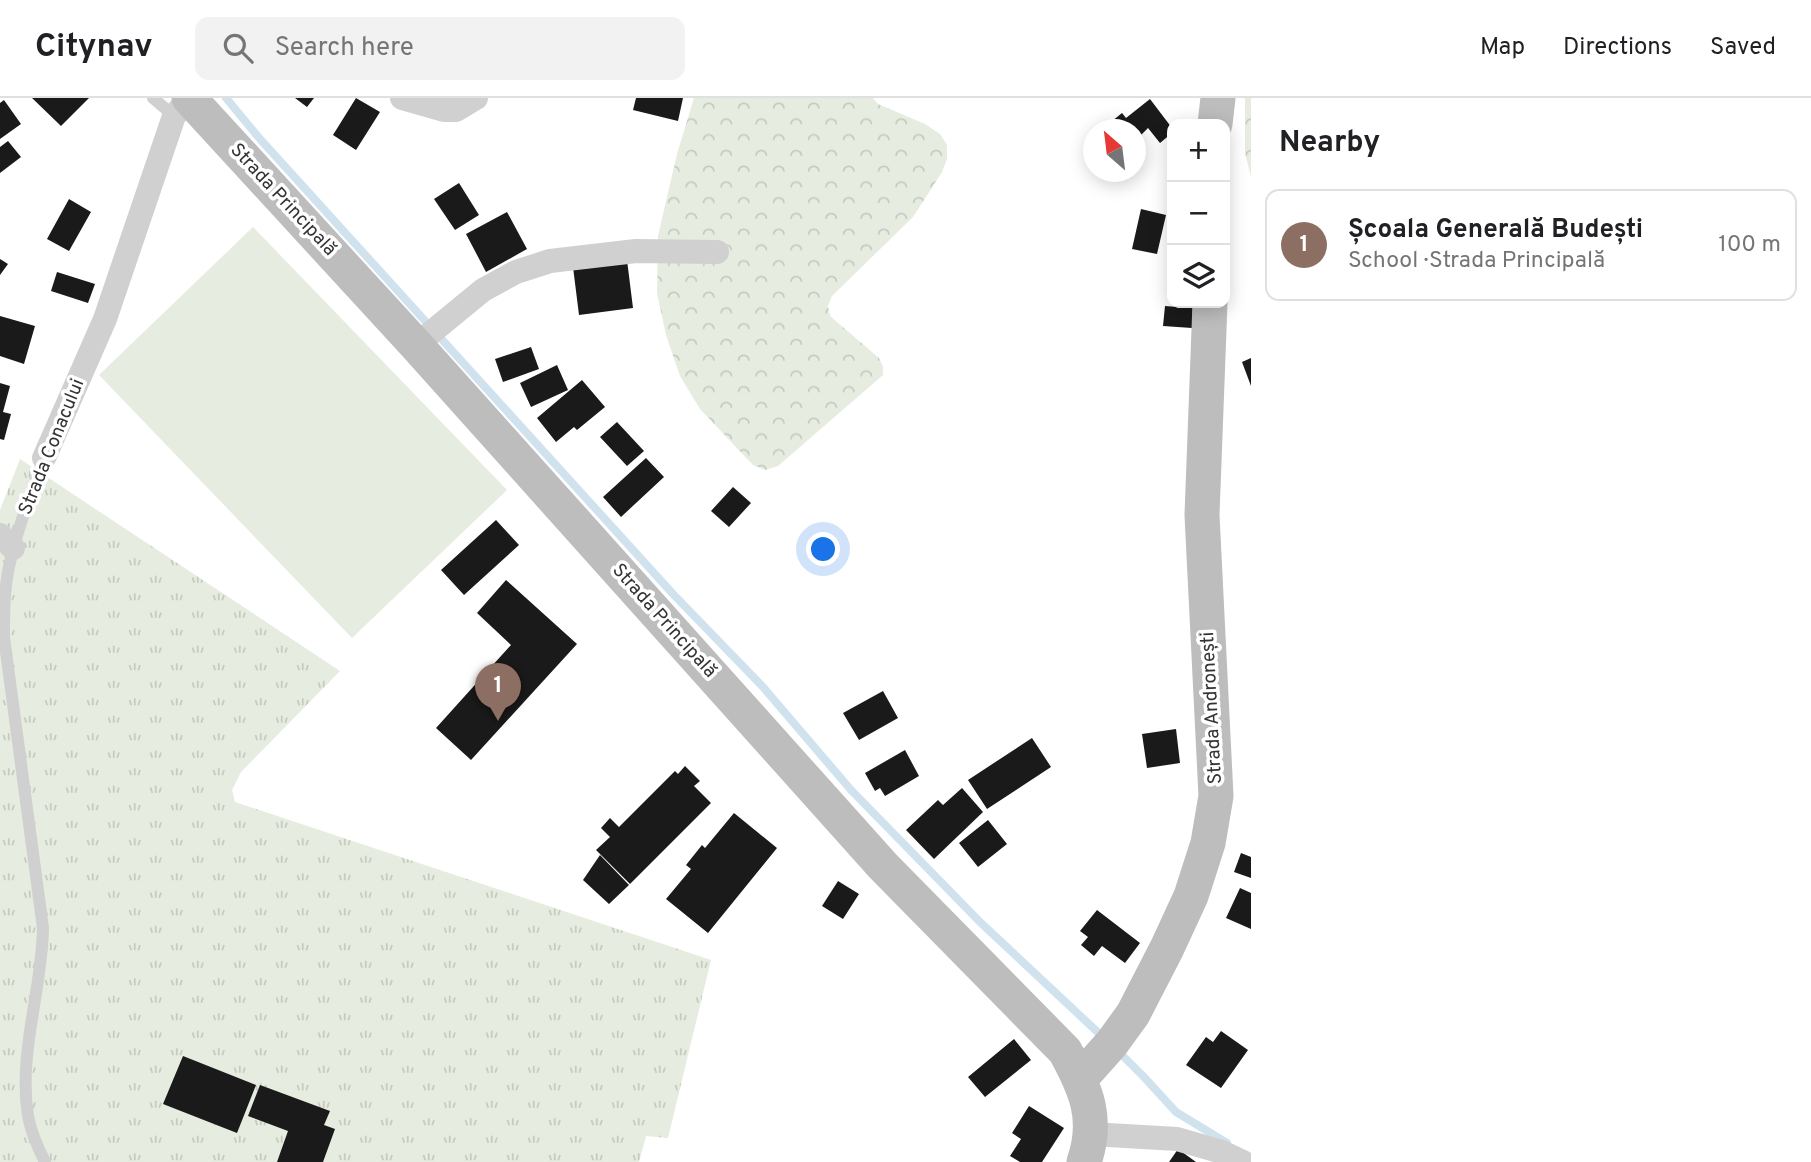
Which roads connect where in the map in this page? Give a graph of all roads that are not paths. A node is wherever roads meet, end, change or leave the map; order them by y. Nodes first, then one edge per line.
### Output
1 (153, 98) edge
2 (402, 98) edge
3 (476, 98) edge
4 (1218, 98) edge
5 (184, 104) edge
6 (1216, 119) edge
7 (717, 252) dead end
8 (1210, 308) edge
9 (419, 343) junction
10 (44, 458) joint
11 (7, 542) edge
12 (1097, 1060) junction
13 (1088, 1148) edge
14 (45, 1162) edge
15 (1243, 1162) edge

1 - 5 lane
2 - 3 street
4 - 6 main road
5 - 9 main road, Strada Principală
5 - 10 street, Strada Conacului
7 - 9 street
8 - 12 main road, Strada Andronești
9 - 12 main road, Strada Principală
10 - 11 lane, Strada Conacului
11 - 14 lane, Strada Conacului
12 - 13 main road, Strada Principală
13 - 15 street

